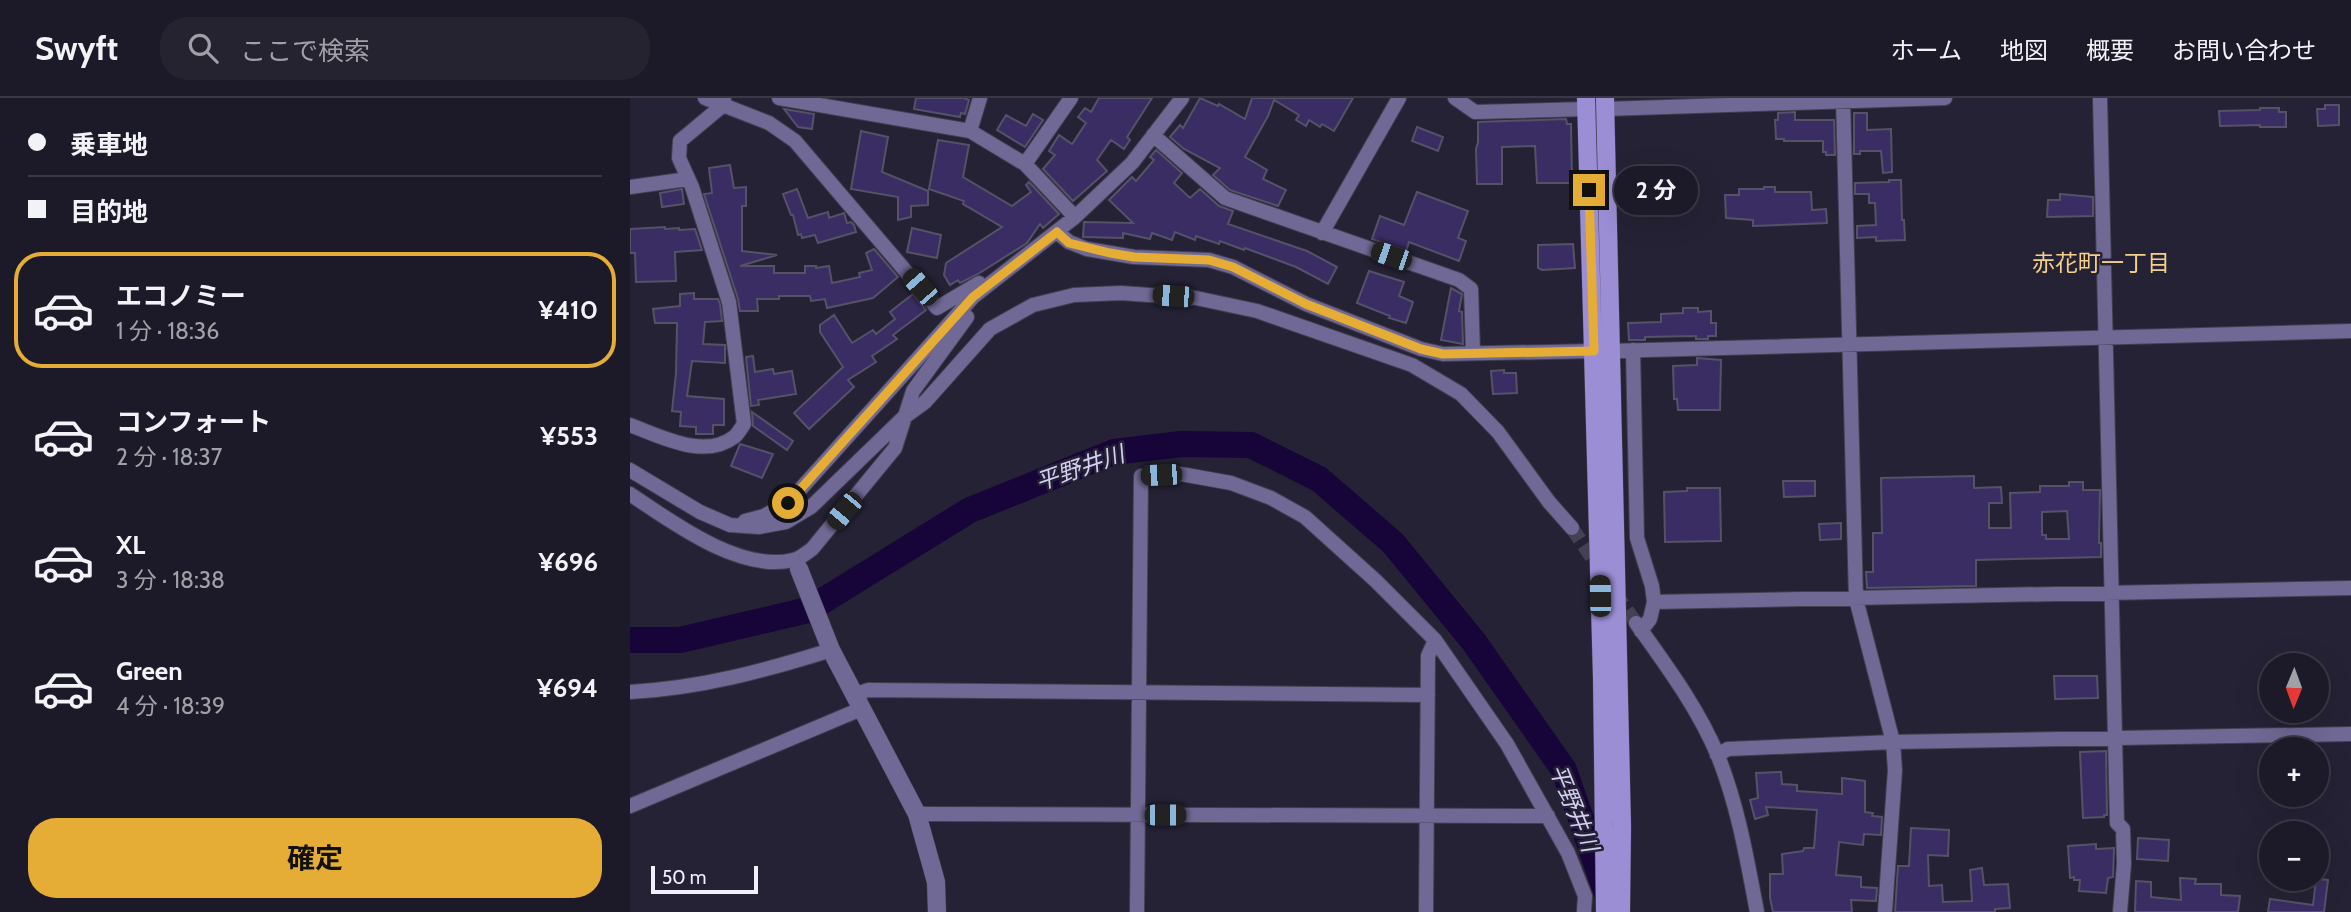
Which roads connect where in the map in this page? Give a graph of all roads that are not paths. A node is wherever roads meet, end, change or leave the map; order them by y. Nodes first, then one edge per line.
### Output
1 (705, 98) edge
2 (779, 98) edge
3 (981, 98) edge
4 (1071, 98) edge
5 (1182, 98) edge
6 (1399, 98) edge
7 (1455, 98) edge
8 (1944, 98) edge
9 (2100, 98) edge
10 (1843, 99) edge
11 (723, 102) edge
12 (1605, 103) edge
13 (1586, 104) edge
14 (970, 131) junction
15 (1153, 135) junction
16 (1025, 164) junction
17 (688, 179) junction
18 (630, 187) edge
19 (1075, 217) junction
20 (1057, 232) junction
21 (1322, 233) junction
22 (994, 280) junction
23 (2351, 331) edge
24 (2105, 337) junction
25 (1848, 344) junction
26 (1633, 350) junction
27 (1602, 351) junction
28 (1473, 353) junction
29 (903, 418) junction
30 (630, 425) edge
31 (630, 470) edge
32 (630, 494) edge
33 (730, 526) junction
34 (1572, 528) tunnel mouth
35 (797, 564) junction
36 (2351, 588) edge
37 (2112, 594) junction
38 (1856, 598) junction
39 (1654, 602) junction
40 (1435, 640) junction
41 (829, 647) junction
42 (1610, 680) junction
43 (630, 692) edge
44 (1140, 693) junction
45 (1428, 695) junction
46 (858, 702) junction
47 (2351, 734) edge
48 (2115, 739) junction
49 (1892, 742) junction
50 (1717, 755) junction
51 (630, 806) edge
52 (917, 814) junction
53 (1138, 815) junction
54 (1548, 816) junction
55 (1427, 817) junction
56 (937, 912) edge
57 (1137, 912) edge
58 (1426, 912) edge
59 (1584, 912) edge
60 (1605, 912) edge
61 (1622, 912) edge
62 (1757, 912) edge
63 (1885, 912) edge
64 (2120, 912) edge

1 - 11 street
2 - 14 street
3 - 14 street
4 - 16 street
5 - 15 street
6 - 21 street
7 - 13 street
8 - 10 street
9 - 24 street
10 - 12 street
10 - 25 street
11 - 17 street
11 - 22 street
12 - 27 main road
13 - 27 main road
14 - 16 street
15 - 19 street
15 - 21 street
16 - 19 street
17 - 18 street
17 - 30 street
19 - 20 street
20 - 22 street
20 - 28 street
21 - 28 street
22 - 29 street
22 - 33 street
23 - 24 street
24 - 25 street
24 - 37 street
25 - 26 street
25 - 38 street
26 - 27 street
26 - 39 street
27 - 28 street
27 - 42 main road
29 - 33 street
29 - 34 street
29 - 35 street
31 - 33 street
32 - 35 street
35 - 41 street
36 - 37 street
37 - 38 street
37 - 48 street
38 - 39 street
38 - 49 street
39 - 50 street
40 - 44 street
40 - 45 street
40 - 54 street
41 - 43 street
41 - 46 street
42 - 60 main road
42 - 61 main road
44 - 45 street
44 - 46 street
44 - 53 street
45 - 55 street
46 - 51 street
46 - 52 street
47 - 48 street
48 - 49 street
48 - 64 street
49 - 50 street
49 - 63 street
50 - 62 street
52 - 53 street
52 - 56 street
53 - 55 street
53 - 57 street
54 - 55 street
54 - 59 street
55 - 58 street

